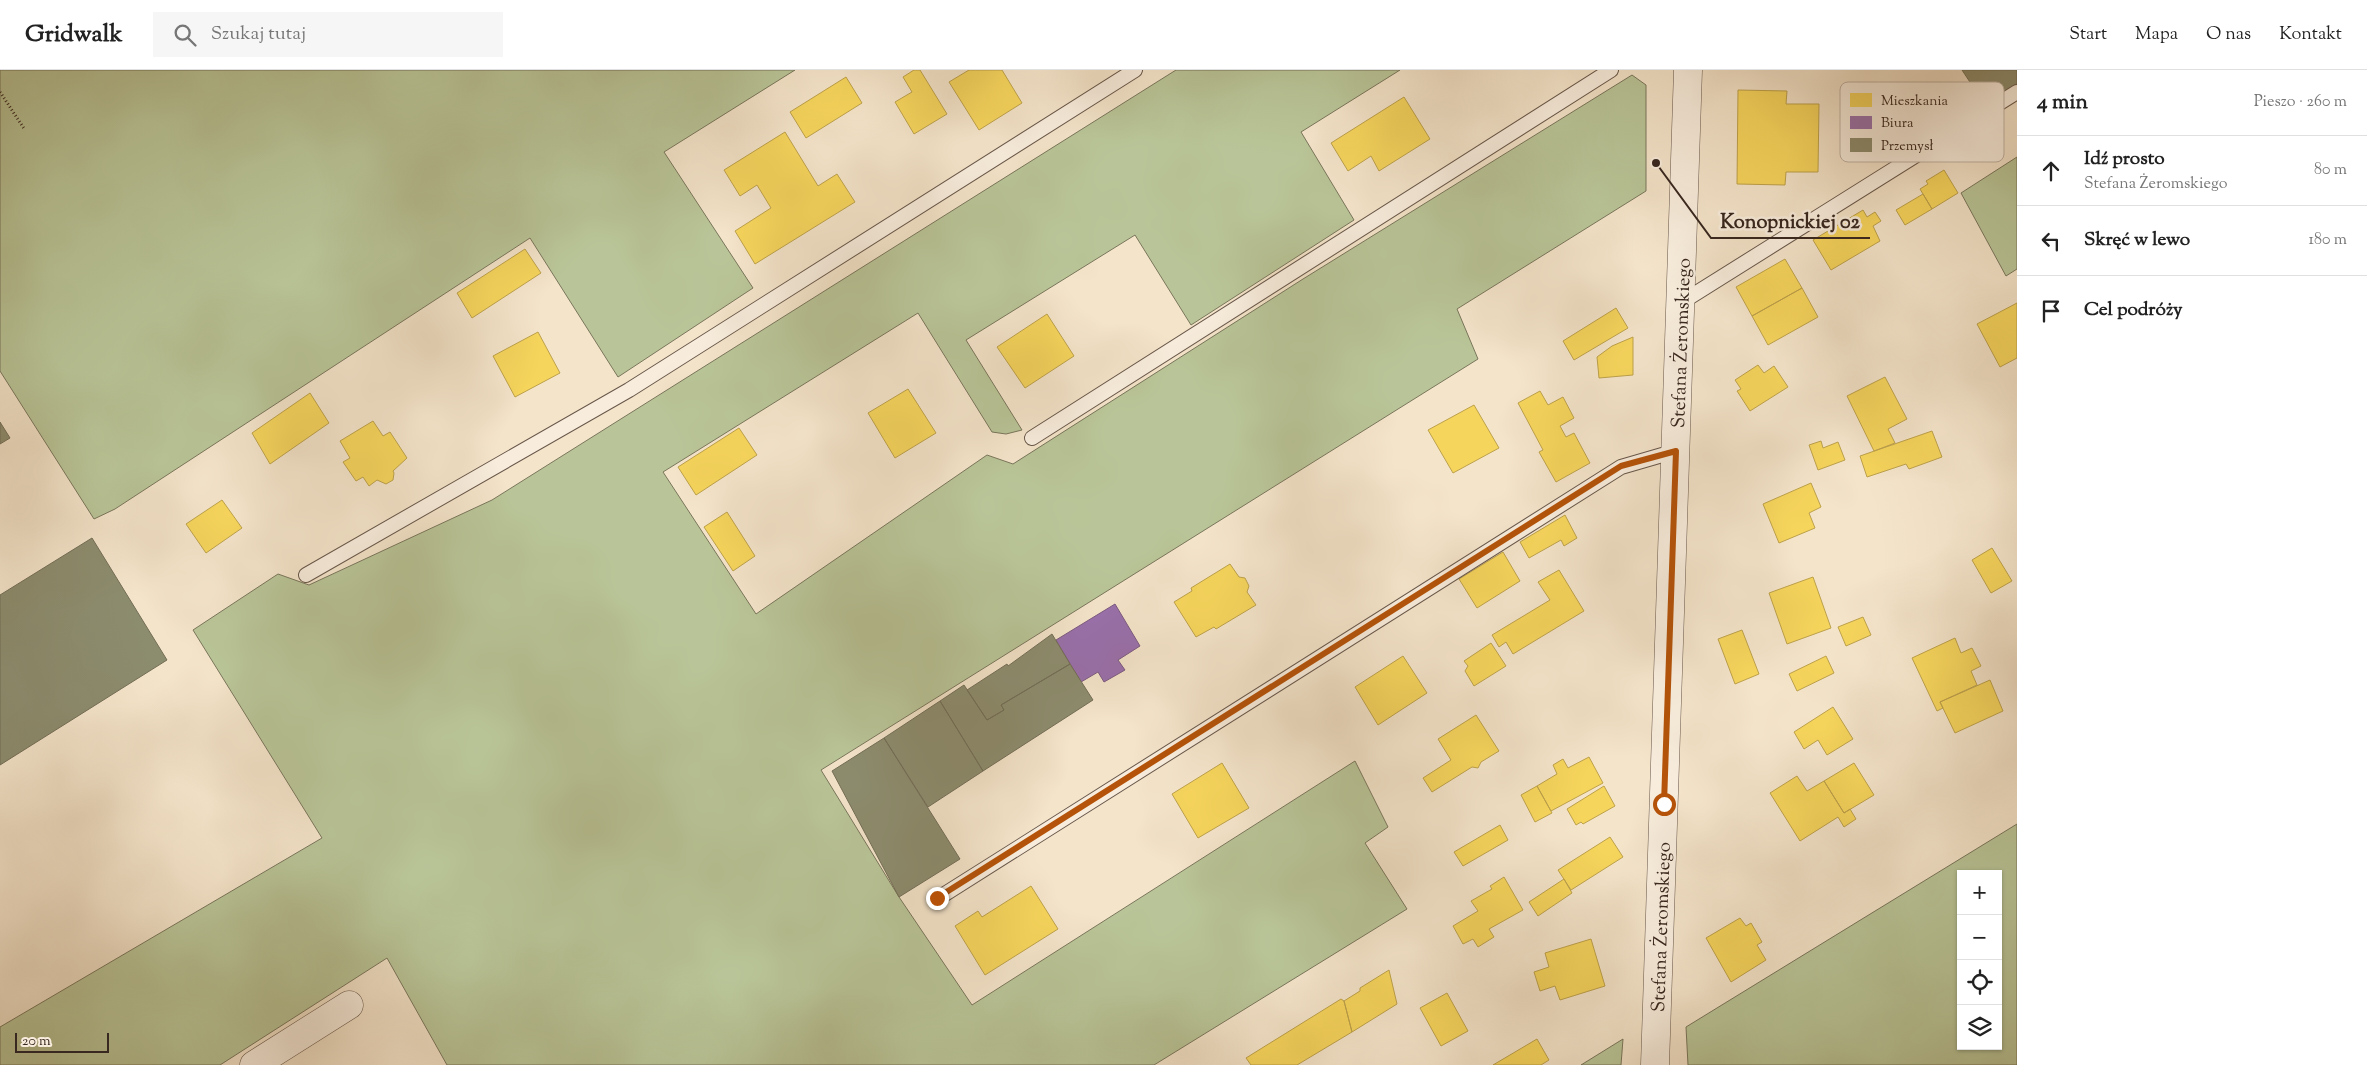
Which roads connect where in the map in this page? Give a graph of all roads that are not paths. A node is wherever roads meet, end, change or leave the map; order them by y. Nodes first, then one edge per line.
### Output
1 (1134, 70) edge
2 (1611, 70) edge
3 (1688, 70) edge
4 (2017, 92) edge
5 (2004, 100) edge
6 (1905, 162) edge
7 (1682, 302) junction
8 (1032, 438) dead end
9 (1676, 451) junction
10 (306, 575) dead end
11 (937, 898) dead end
12 (349, 1005) dead end
13 (254, 1065) edge
14 (1655, 1065) edge

1 - 10 lane
2 - 8 lane
3 - 7 street, Stefana Żeromskiego
4 - 5 lane
6 - 7 lane
7 - 9 street, Stefana Żeromskiego
9 - 11 lane
9 - 14 street, Stefana Żeromskiego
12 - 13 street

